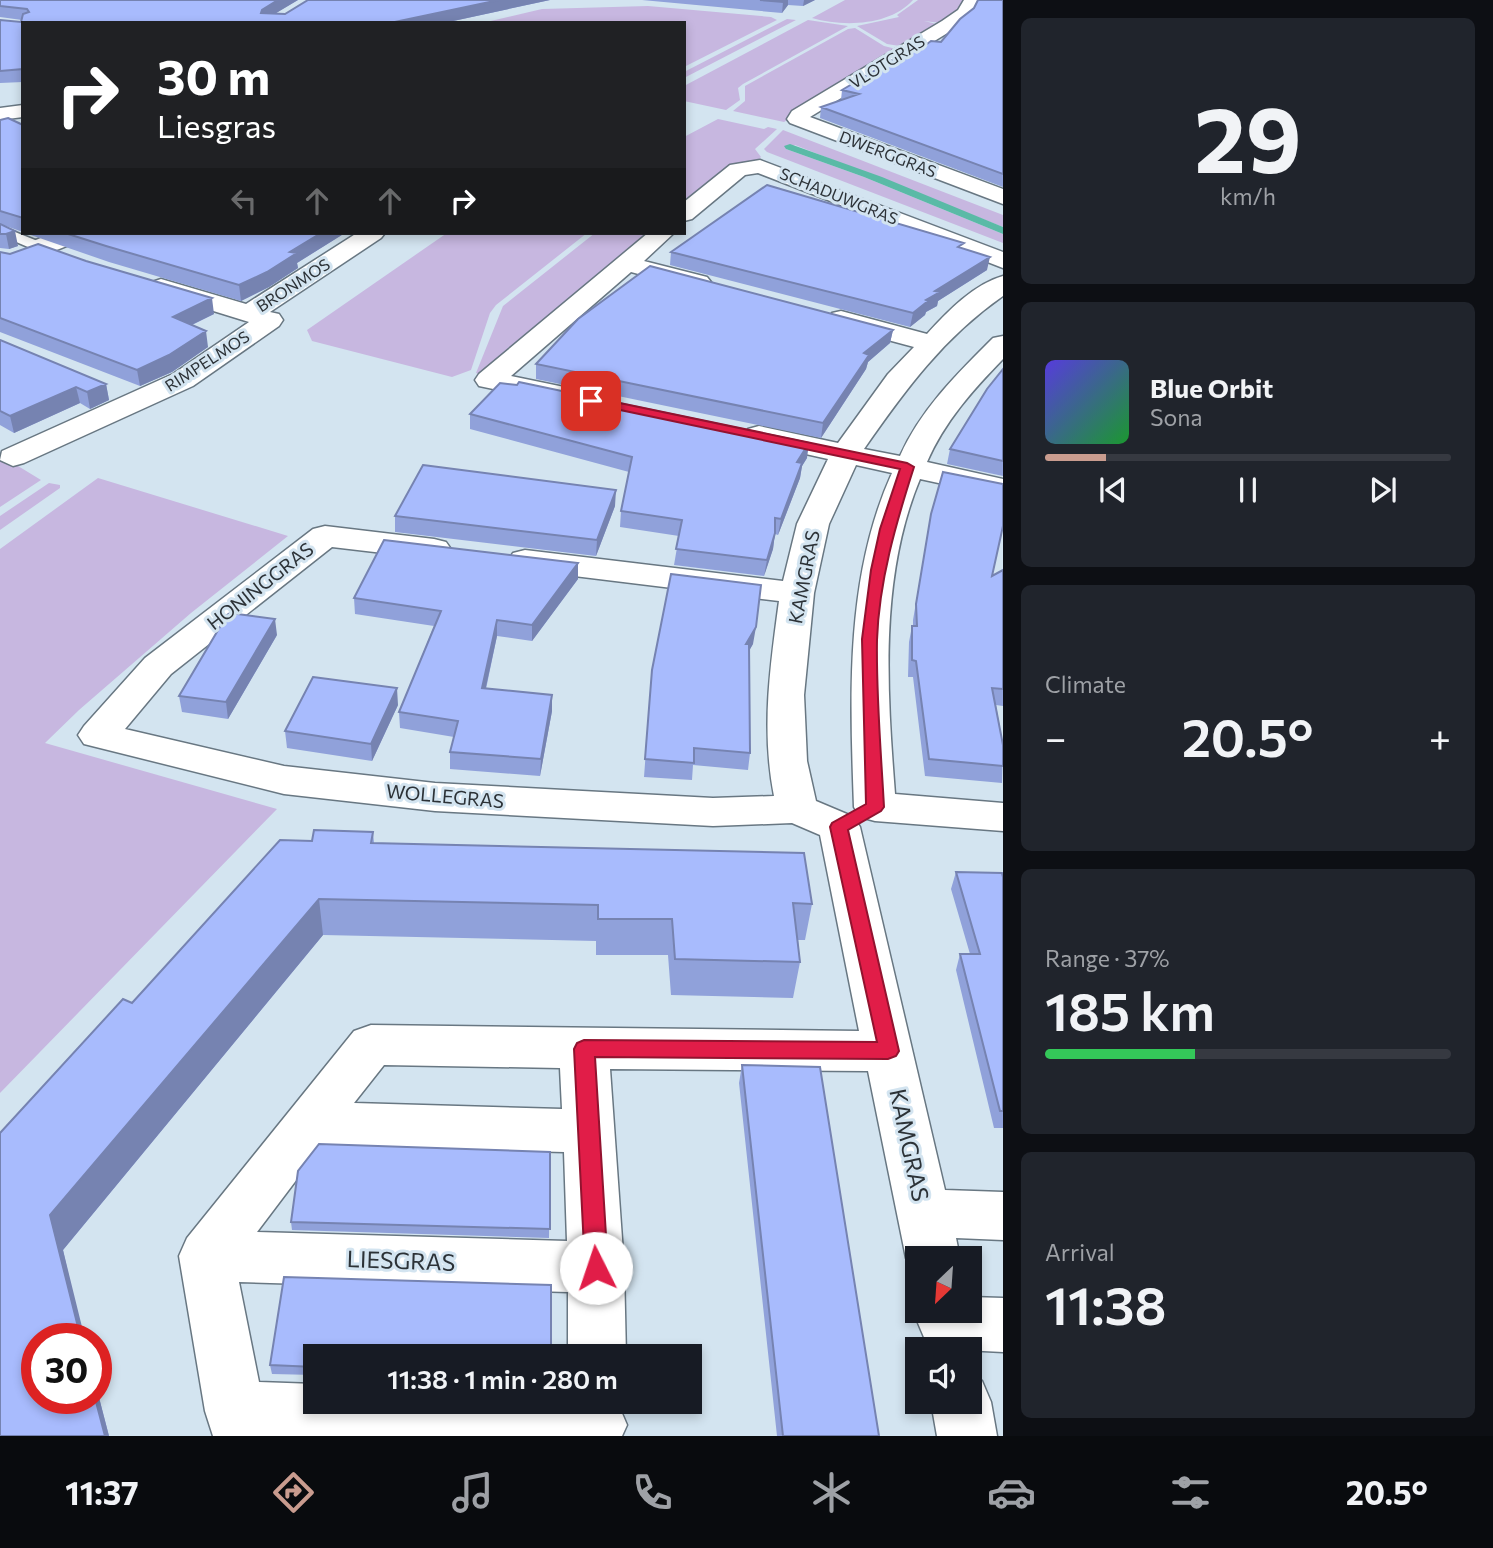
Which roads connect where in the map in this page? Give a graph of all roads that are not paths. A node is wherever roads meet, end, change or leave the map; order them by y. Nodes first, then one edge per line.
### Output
1 (972, 0) edge
2 (21, 111) edge
3 (0, 114) edge
4 (797, 119) joint
5 (1003, 197) edge
6 (686, 212) edge
7 (0, 230) edge
8 (67, 235) edge
9 (370, 235) edge
10 (660, 235) edge
11 (40, 247) junction
12 (12, 260) edge
13 (75, 260) edge
14 (1003, 261) edge
15 (625, 263) junction
16 (136, 280) edge
17 (1003, 284) edge
18 (718, 287) edge
19 (811, 312) edge
20 (260, 317) junction
21 (930, 343) junction
22 (1003, 344) edge
23 (105, 386) edge
24 (582, 399) edge
25 (142, 400) junction
26 (727, 429) edge
27 (846, 453) junction
28 (13, 457) dead end
29 (907, 467) junction
30 (1003, 488) edge
31 (460, 552) edge
32 (500, 557) edge
33 (797, 593) junction
34 (98, 735) joint
35 (837, 814) junction
36 (1003, 817) edge
37 (584, 1049) junction
38 (888, 1051) junction
39 (309, 1124) junction
40 (587, 1131) junction
41 (1003, 1216) edge
42 (928, 1236) edge
43 (206, 1255) junction
44 (596, 1268) junction
45 (1003, 1325) edge
46 (947, 1328) edge
47 (597, 1344) edge
48 (963, 1414) edge
49 (597, 1421) edge
50 (239, 1423) edge
51 (967, 1436) edge

1 - 4 street, VLOTGRAS
2 - 3 street
4 - 5 street, DWERGGRAS
6 - 14 street, SCHADUWGRAS
7 - 11 lane
8 - 11 street
9 - 20 street, BRONMOS
10 - 15 street
11 - 12 street
11 - 13 street
15 - 18 street
15 - 24 street
16 - 20 street
17 - 21 street, KAMGRAS
19 - 21 street
20 - 25 street, RIMPELMOS
21 - 27 street, KAMGRAS
22 - 29 street, KAMGRAS
23 - 25 street, RIMPELMOS
25 - 28 street, RIMPELMOS
26 - 27 street
27 - 29 street
27 - 33 street, KAMGRAS
29 - 30 street
29 - 35 street, KAMGRAS
31 - 34 street, HONINGGRAS
32 - 33 street
33 - 35 street, KAMGRAS
34 - 35 street, WOLLEGRAS
35 - 36 street, WOLLEGRAS
35 - 38 street, KAMGRAS
37 - 38 street
37 - 39 street
37 - 40 street
38 - 42 street, KAMGRAS
39 - 40 street
39 - 43 street
40 - 44 street
41 - 42 street
43 - 44 street, LIESGRAS
43 - 50 street
44 - 47 street
45 - 46 street
48 - 51 street
49 - 50 street

